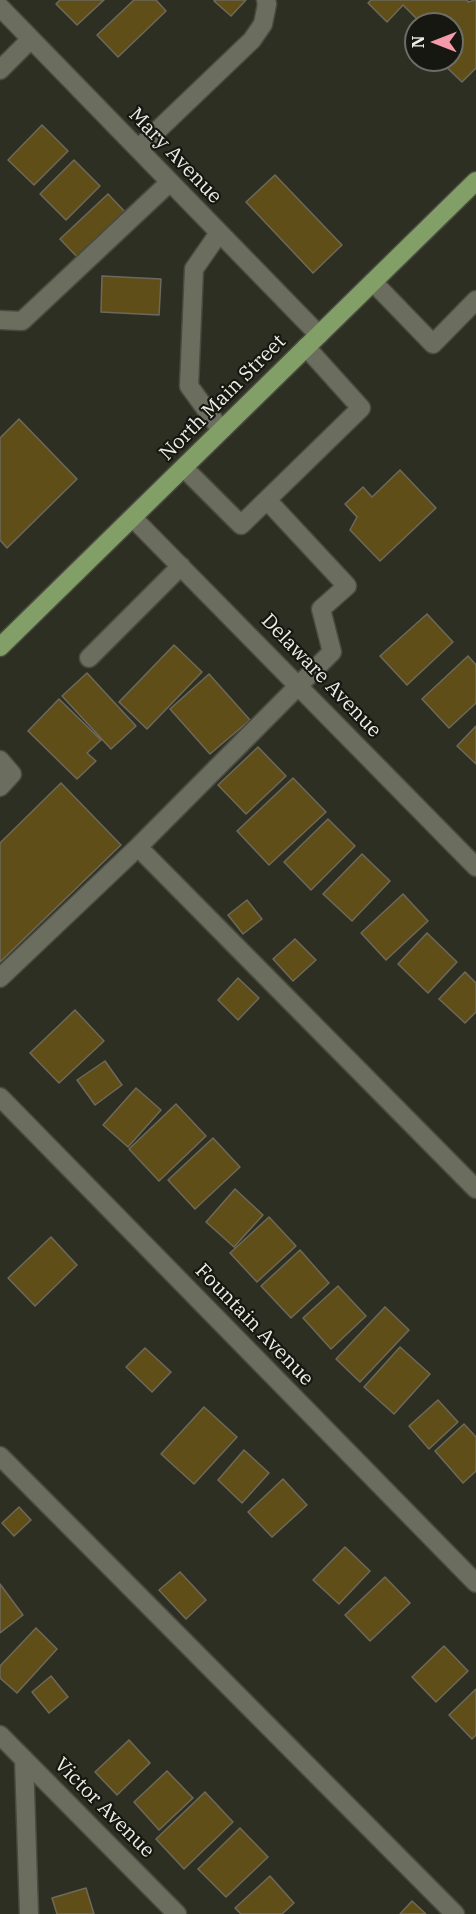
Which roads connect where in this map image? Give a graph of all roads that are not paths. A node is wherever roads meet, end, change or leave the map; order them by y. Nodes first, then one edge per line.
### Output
1 (266, 0) edge
2 (0, 7) edge
3 (31, 39) junction
4 (0, 70) edge
5 (138, 149) junction
6 (476, 181) edge
7 (170, 182) junction
8 (219, 233) junction
9 (373, 282) junction
10 (476, 300) edge
11 (0, 320) edge
12 (312, 341) junction
13 (221, 430) junction
14 (184, 468) junction
15 (267, 500) junction
16 (133, 518) junction
17 (181, 566) junction
18 (0, 647) edge
19 (89, 658) dead end
20 (298, 685) junction
21 (0, 760) edge
22 (0, 787) edge
23 (138, 847) junction
24 (476, 866) edge
25 (0, 978) edge
26 (0, 1097) edge
27 (476, 1189) edge
28 (0, 1456) edge
29 (476, 1583) edge
30 (0, 1735) edge
31 (24, 1759) junction
32 (28, 1914) edge
33 (177, 1914) edge
34 (455, 1914) edge

1 - 5 street
2 - 3 street, Mary Avenue
3 - 4 street
3 - 5 street, Mary Avenue
5 - 7 street, Mary Avenue
6 - 9 main road, North Main Street
7 - 8 street, Mary Avenue
7 - 11 street
8 - 12 street, Mary Avenue
8 - 13 street
9 - 10 street
9 - 12 main road, North Main Street
12 - 13 main road, North Main Street
12 - 15 street, Mary Avenue
13 - 14 main road, North Main Street
14 - 15 street
14 - 16 main road, North Main Street
15 - 20 street
16 - 17 street, Delaware Avenue
16 - 18 main road, North Main Street
17 - 19 street
17 - 20 street, Delaware Avenue
20 - 23 street
20 - 24 street, Delaware Avenue
21 - 22 street
23 - 25 street
23 - 27 street
26 - 29 street, Fountain Avenue
28 - 34 street
30 - 31 street, Victor Avenue
31 - 32 street
31 - 33 street, Victor Avenue

